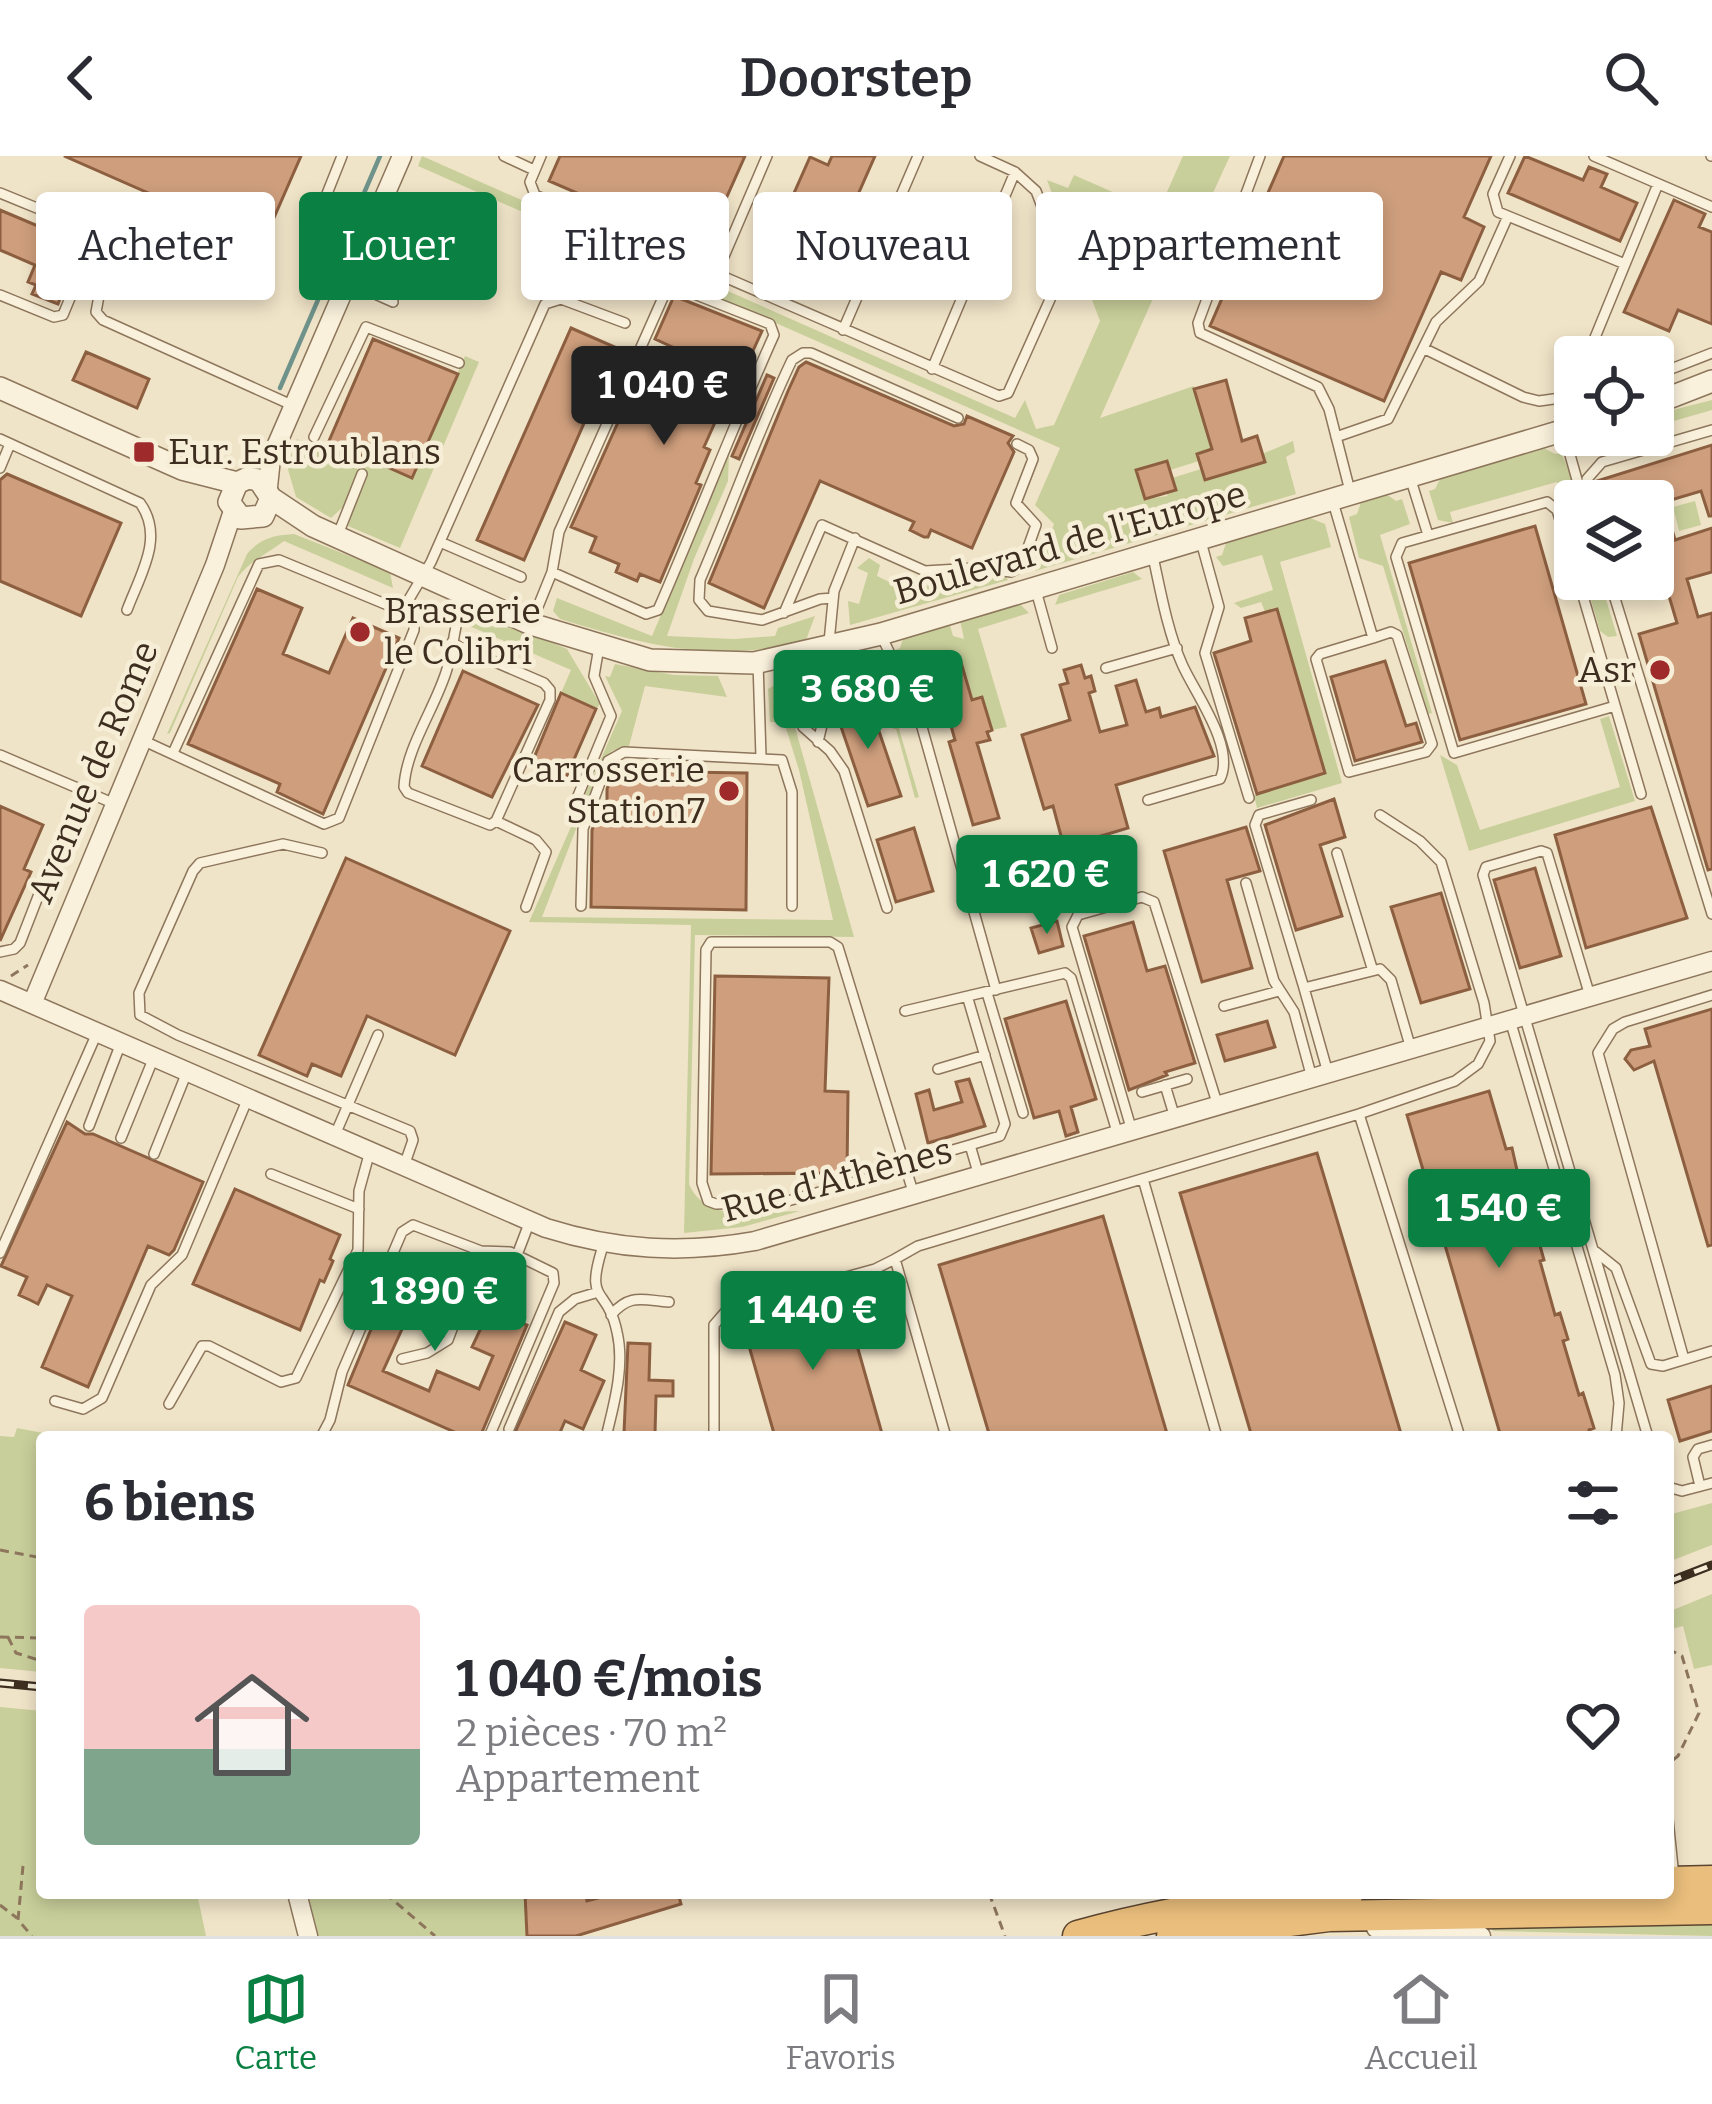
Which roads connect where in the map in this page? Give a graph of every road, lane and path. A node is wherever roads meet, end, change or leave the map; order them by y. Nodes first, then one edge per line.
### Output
1 (342, 156) edge
2 (402, 156) edge
3 (504, 156) edge
4 (541, 156) edge
5 (767, 156) edge
6 (919, 156) edge
7 (980, 156) edge
8 (1260, 156) edge
9 (1510, 156) edge
10 (1594, 156) edge
11 (535, 170) junction
12 (1016, 172) junction
13 (1658, 184) junction
14 (328, 192) edge
15 (386, 192) edge
16 (534, 192) edge
17 (0, 193) edge
18 (1712, 207) edge
19 (36, 208) edge
20 (1508, 216) junction
21 (729, 244) edge
22 (1625, 265) junction
23 (729, 280) edge
24 (0, 295) edge
25 (68, 300) edge
26 (98, 300) edge
27 (340, 300) edge
28 (389, 300) edge
29 (393, 302) dead end
30 (625, 323) dead end
31 (843, 330) junction
32 (1596, 336) edge
33 (1423, 348) junction
34 (1712, 353) edge
35 (458, 363) dead end
36 (1674, 368) edge
37 (932, 369) junction
38 (309, 371) junction
39 (1712, 381) edge
40 (338, 385) junction
41 (0, 388) edge
42 (1712, 393) edge
43 (1674, 396) edge
44 (1554, 398) edge
45 (1674, 400) edge
46 (294, 406) junction
47 (958, 418) dead end
48 (1712, 430) edge
49 (1554, 433) edge
50 (314, 437) dead end
51 (1336, 437) junction
52 (5, 441) edge
53 (1017, 444) dead end
54 (0, 468) edge
55 (362, 474) dead end
56 (1410, 477) junction
57 (1587, 480) edge
58 (250, 499) junction
59 (1342, 499) junction
60 (1554, 506) edge
61 (1428, 535) junction
62 (337, 536) junction
63 (855, 538) junction
64 (1200, 538) junction
65 (440, 542) junction
66 (1152, 552) junction
67 (552, 572) junction
68 (422, 575) junction
69 (521, 577) dead end
70 (1035, 587) junction
71 (467, 595) junction
72 (832, 598) junction
73 (1584, 600) edge
74 (1616, 600) edge
75 (127, 610) dead end
76 (403, 611) junction
77 (784, 613) junction
78 (531, 624) junction
79 (880, 634) junction
80 (1373, 638) junction
81 (451, 643) junction
82 (599, 647) junction
83 (829, 648) junction
84 (1052, 648) dead end
85 (1177, 648) junction
86 (784, 658) junction
87 (758, 662) junction
88 (1106, 668) dead end
89 (857, 688) dead end
90 (1615, 706) junction
91 (142, 740) junction
92 (818, 742) junction
93 (172, 753) junction
94 (0, 755) edge
95 (761, 757) junction
96 (1641, 794) dead end
97 (1249, 798) dead end
98 (1148, 800) dead end
99 (1311, 800) dead end
100 (575, 802) dead end
101 (116, 804) junction
102 (1380, 815) dead end
103 (496, 821) junction
104 (322, 853) dead end
105 (1337, 853) dead end
106 (53, 858) dead end
107 (1246, 884) dead end
108 (581, 906) dead end
109 (792, 906) dead end
110 (526, 907) dead end
111 (886, 908) dead end
112 (1711, 908) edge
113 (0, 952) edge
114 (32, 958) dead end
115 (1712, 961) edge
116 (1372, 968) junction
117 (0, 976) edge
118 (1304, 988) junction
119 (0, 990) edge
120 (1279, 991) junction
121 (992, 992) junction
122 (1712, 995) edge
123 (1590, 996) junction
124 (968, 999) junction
125 (32, 1004) junction
126 (1224, 1006) dead end
127 (905, 1011) dead end
128 (1509, 1020) junction
129 (97, 1033) junction
130 (378, 1035) dead end
131 (122, 1043) junction
132 (1411, 1049) junction
133 (169, 1050) junction
134 (985, 1055) junction
135 (938, 1069) dead end
136 (187, 1072) junction
137 (1320, 1076) junction
138 (1187, 1079) dead end
139 (1166, 1085) junction
140 (1142, 1092) dead end
141 (248, 1098) junction
142 (348, 1106) junction
143 (1218, 1106) junction
144 (1023, 1113) dead end
145 (1359, 1114) junction
146 (1175, 1118) junction
147 (89, 1126) dead end
148 (1125, 1133) junction
149 (335, 1136) junction
150 (121, 1138) dead end
151 (970, 1145) junction
152 (370, 1151) junction
153 (154, 1154) dead end
154 (940, 1154) dead end
155 (404, 1166) junction
156 (905, 1168) junction
157 (271, 1174) dead end
158 (980, 1176) junction
159 (1143, 1179) junction
160 (914, 1195) junction
161 (359, 1209) junction
162 (530, 1221) junction
163 (604, 1243) junction
164 (482, 1251) junction
165 (1595, 1252) junction
166 (0, 1253) edge
167 (517, 1255) junction
168 (895, 1259) junction
169 (596, 1293) junction
170 (668, 1302) dead end
171 (611, 1315) junction
172 (1712, 1351) edge
173 (402, 1359) dead end
174 (1684, 1359) junction
175 (56, 1401) dead end
176 (170, 1404) dead end
177 (509, 1430) dead end
178 (324, 1431) edge
179 (492, 1431) edge
180 (607, 1431) edge
181 (714, 1431) edge
182 (944, 1431) edge
183 (1215, 1431) edge
184 (1458, 1431) edge
185 (1616, 1431) edge
186 (1648, 1431) edge
187 (1712, 1445) edge
188 (1706, 1484) edge
189 (1674, 1489) edge
190 (0, 1550) edge
191 (36, 1557) edge
192 (0, 1637) edge
193 (8, 1637) junction
194 (36, 1639) edge
195 (1674, 1652) edge
196 (36, 1659) edge
197 (1674, 1759) edge
198 (23, 1866) dead end
199 (1674, 1882) edge
200 (1712, 1882) edge
201 (299, 1899) edge
202 (392, 1899) edge
203 (991, 1899) edge
204 (1274, 1899) edge
205 (0, 1906) edge
206 (1712, 1909) edge
207 (18, 1920) junction
208 (1257, 1922) junction
209 (32, 1936) edge
210 (308, 1936) edge
211 (436, 1936) edge
212 (1005, 1936) edge
213 (1078, 1936) edge
214 (1172, 1936) edge
215 (1481, 1936) edge

1 - 14 lane
2 - 15 street, Avenue de Rome
3 - 11 lane
4 - 11 lane
5 - 21 lane
6 - 31 lane
7 - 12 lane
8 - 51 lane
9 - 20 lane
10 - 13 lane
11 - 16 lane
12 - 37 lane
12 - 37 lane
13 - 18 lane
13 - 22 lane
17 - 19 lane
20 - 22 lane
20 - 33 lane
22 - 32 lane
23 - 31 lane
24 - 25 lane
26 - 46 lane
27 - 38 street, Avenue de Rome
28 - 29 lane
30 - 65 lane
31 - 37 lane
33 - 44 lane
33 - 51 lane
34 - 36 lane
35 - 40 lane
38 - 40 lane
38 - 46 street, Avenue de Rome
39 - 43 street
40 - 50 lane
41 - 58 street, Boulevard de l'Europe
42 - 45 street
46 - 58 street, Avenue de Rome
47 - 77 lane
48 - 57 lane
49 - 56 street, Boulevard de l'Europe
51 - 59 lane
52 - 54 lane
52 - 75 lane
53 - 63 lane
55 - 62 lane
56 - 59 street, Boulevard de l'Europe
56 - 61 lane
58 - 62 street, Boulevard de l'Europe
58 - 91 street, Avenue de Rome
59 - 64 street, Boulevard de l'Europe
59 - 80 lane
60 - 61 lane
61 - 90 lane
62 - 68 street, Boulevard de l'Europe
63 - 72 lane
63 - 77 lane
64 - 66 street, Boulevard de l'Europe
64 - 97 lane
65 - 68 lane
65 - 69 lane
66 - 70 street, Boulevard de l'Europe
66 - 85 lane
67 - 67 lane
67 - 78 lane
68 - 71 street, Boulevard de l'Europe
68 - 76 lane
70 - 79 street, Boulevard de l'Europe
70 - 84 lane
71 - 78 street, Boulevard de l'Europe
71 - 81 lane
72 - 77 lane
72 - 83 lane
73 - 90 lane
74 - 112 lane
76 - 93 lane
76 - 93 lane
78 - 82 street, Boulevard de l'Europe
79 - 83 street, Boulevard de l'Europe
79 - 121 lane
80 - 80 lane
81 - 103 lane
81 - 103 lane
82 - 87 street, Boulevard de l'Europe
82 - 100 lane
83 - 86 street, Boulevard de l'Europe
85 - 88 lane
85 - 98 lane
86 - 87 street, Boulevard de l'Europe
86 - 92 lane
87 - 95 lane
89 - 92 lane
90 - 96 lane
91 - 93 lane
91 - 101 street, Avenue de Rome
92 - 111 lane
94 - 101 lane
95 - 108 lane
95 - 109 lane
99 - 118 lane
101 - 125 street, Avenue de Rome
102 - 128 lane
103 - 110 lane
104 - 133 lane
105 - 116 lane
106 - 113 lane
107 - 120 lane
114 - 117 path
115 - 123 street, Rue d'Athènes
116 - 118 lane
116 - 132 lane
118 - 137 lane
119 - 125 street, Rue d'Athènes
120 - 126 lane
120 - 137 lane
121 - 124 lane
121 - 144 lane
121 - 148 lane
122 - 174 lane
123 - 128 street, Rue d'Athènes
123 - 128 lane
124 - 127 lane
124 - 134 lane
125 - 129 street, Rue d'Athènes
128 - 132 street, Rue d'Athènes
128 - 145 lane
128 - 165 lane
128 - 185 lane
129 - 131 street, Rue d'Athènes
129 - 166 lane
130 - 142 lane
131 - 133 street, Rue d'Athènes
131 - 147 lane
132 - 137 street, Rue d'Athènes
133 - 136 street, Rue d'Athènes
133 - 142 lane
133 - 150 lane
134 - 135 lane
134 - 151 lane
136 - 141 street, Rue d'Athènes
136 - 153 lane
137 - 143 street, Rue d'Athènes
138 - 139 lane
139 - 140 lane
139 - 146 lane
141 - 149 street, Rue d'Athènes
141 - 175 lane
142 - 149 lane
142 - 155 lane
143 - 146 street, Rue d'Athènes
143 - 148 lane
145 - 159 lane
145 - 184 lane
146 - 148 street, Rue d'Athènes
148 - 158 street, Rue d'Athènes
149 - 152 street, Rue d'Athènes
151 - 154 lane
151 - 158 lane
152 - 155 street, Rue d'Athènes
152 - 161 lane
155 - 162 street, Rue d'Athènes
156 - 156 lane
156 - 160 lane
157 - 161 lane
158 - 160 street, Rue d'Athènes
159 - 168 lane
159 - 183 lane
160 - 163 street, Rue d'Athènes
161 - 176 lane
162 - 163 street, Rue d'Athènes
162 - 167 lane
163 - 169 lane
164 - 167 lane
164 - 173 lane
164 - 178 lane
165 - 174 lane
165 - 186 lane
167 - 179 lane
168 - 181 lane
168 - 182 lane
169 - 171 lane
169 - 177 lane
170 - 171 lane
171 - 180 lane
172 - 174 lane
187 - 188 lane
188 - 189 lane
190 - 191 path
192 - 193 path
193 - 194 path
193 - 196 path
195 - 197 path
198 - 207 path
199 - 200 highway
201 - 210 street
202 - 211 path
203 - 212 path
204 - 213 highway
205 - 207 path
206 - 208 highway
207 - 209 path
208 - 214 highway
208 - 215 street

